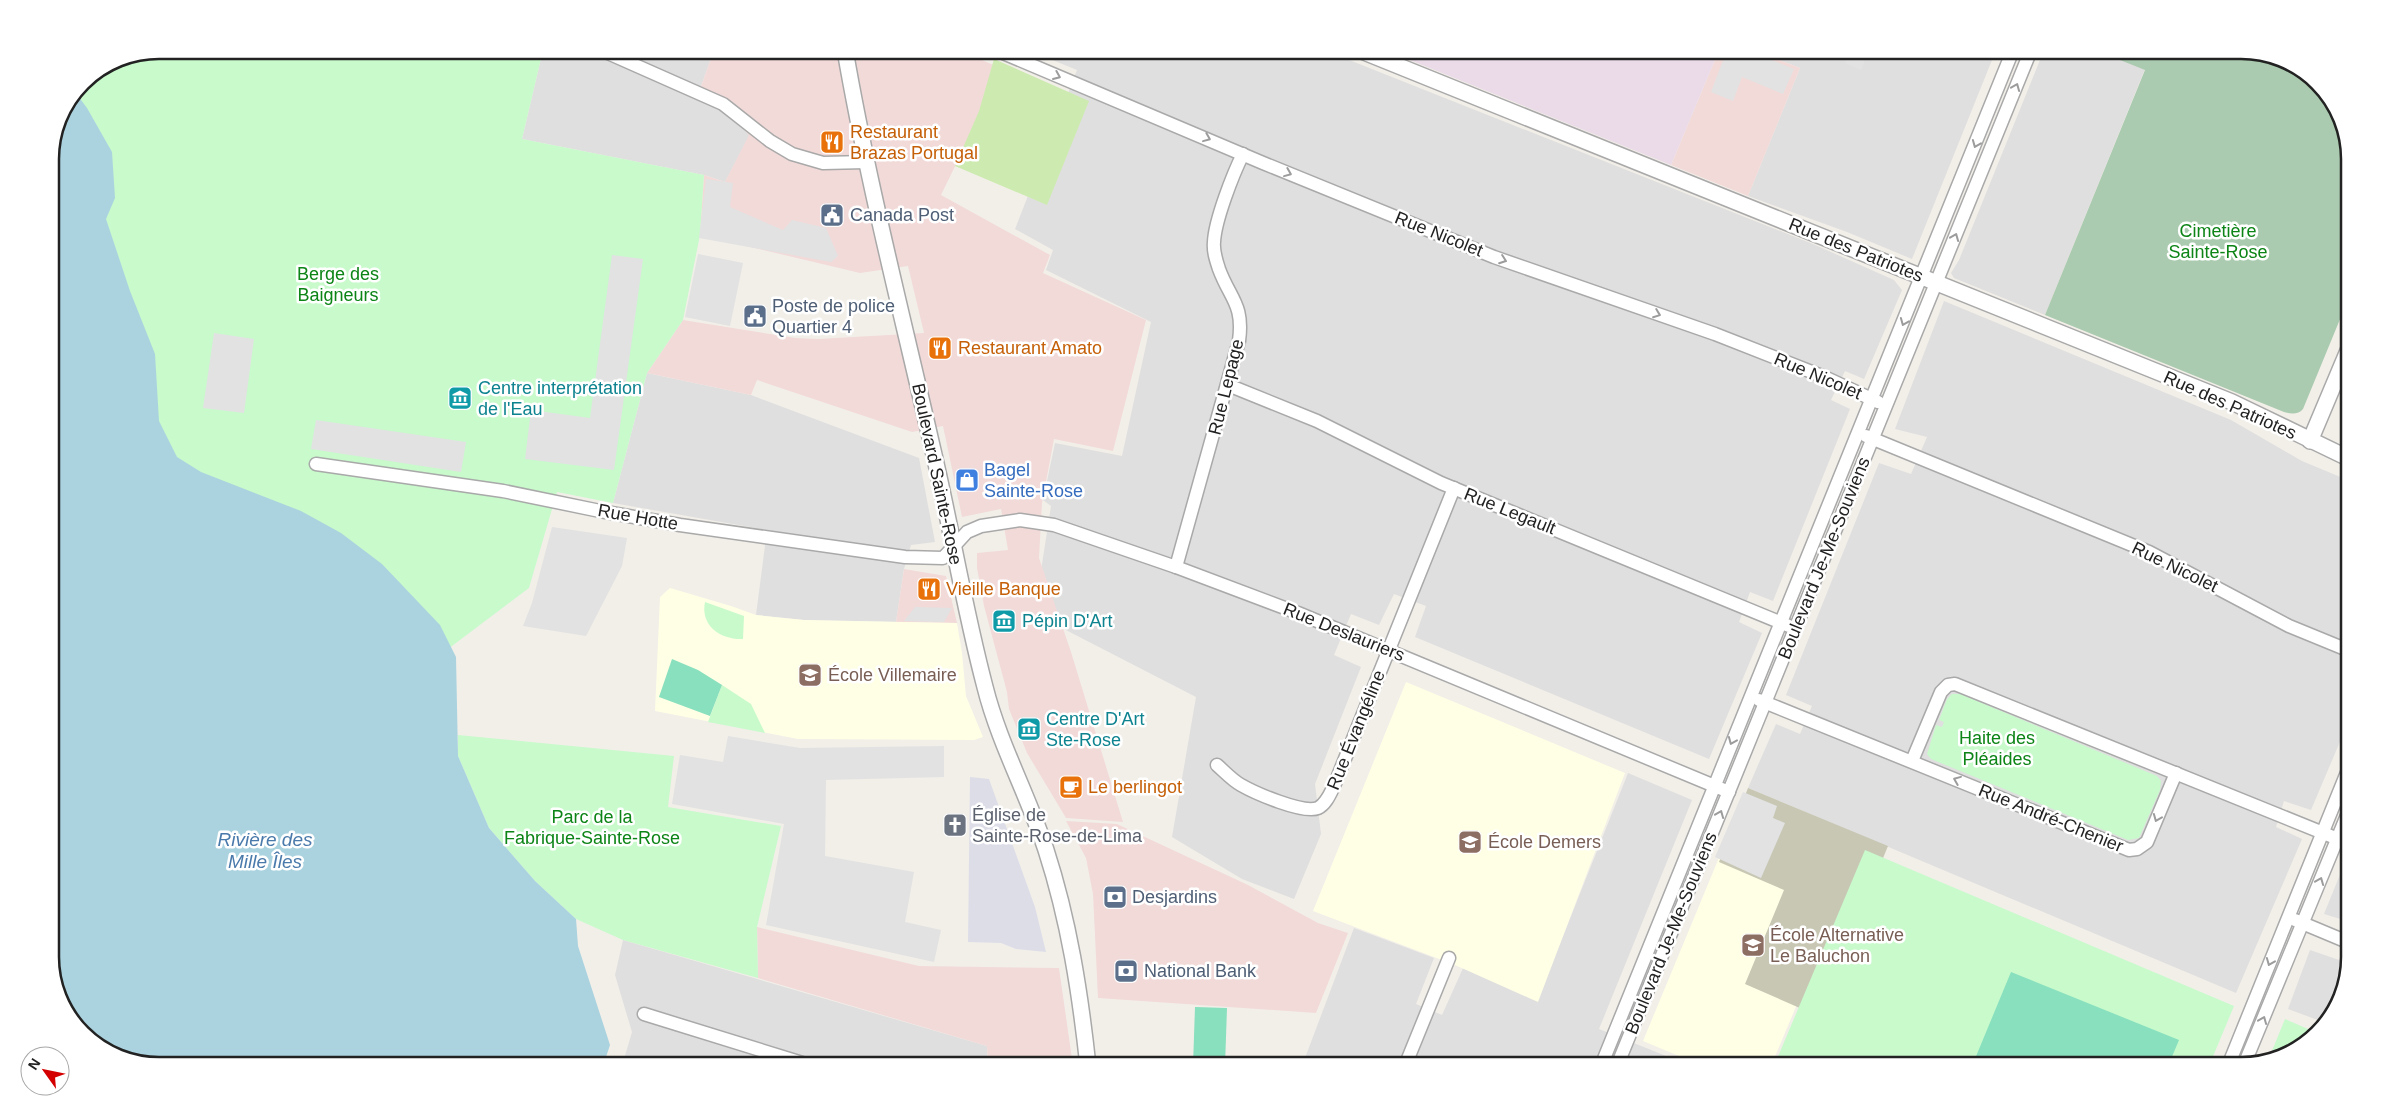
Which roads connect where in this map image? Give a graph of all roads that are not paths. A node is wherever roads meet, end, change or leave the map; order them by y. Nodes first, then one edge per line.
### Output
1 (621, 59) edge
2 (847, 59) edge
3 (1017, 59) edge
4 (1381, 59) edge
5 (2010, 59) edge
6 (2027, 59) edge
7 (1243, 154) junction
8 (866, 162) junction
9 (1922, 277) junction
10 (1937, 283) junction
11 (2341, 367) edge
12 (1228, 385) junction
13 (1872, 399) junction
14 (1887, 405) junction
15 (1859, 433) junction
16 (1873, 439) junction
17 (2310, 441) junction
18 (2341, 455) edge
19 (316, 464) dead end
20 (1454, 488) junction
21 (954, 545) junction
22 (1176, 567) junction
23 (1781, 623) junction
24 (1796, 629) junction
25 (2341, 647) edge
26 (1389, 650) junction
27 (1751, 697) junction
28 (1766, 703) junction
29 (1912, 762) junction
30 (1217, 765) dead end
31 (2176, 773) junction
32 (1714, 786) junction
33 (2341, 788) edge
34 (1729, 792) junction
35 (2341, 831) edge
36 (2323, 833) junction
37 (2338, 839) junction
38 (2288, 917) junction
39 (2303, 923) junction
40 (2341, 939) edge
41 (1449, 958) dead end
42 (644, 1014) dead end
43 (2248, 1056) edge
44 (783, 1057) edge
45 (1087, 1057) edge
46 (1410, 1057) edge
47 (1605, 1057) edge
48 (1621, 1057) edge
49 (2232, 1057) edge

1 - 8 street
2 - 8 street, Boulevard Sainte-Rose
3 -> 7 street, Rue Nicolet
4 - 9 street, Rue des Patriotes
5 -> 9 street, Boulevard Je-Me-Souviens
10 -> 6 street, Boulevard Je-Me-Souviens
7 - 12 street, Rue Lepage
7 -> 13 street, Rue Nicolet
8 - 21 street, Boulevard Sainte-Rose
9 - 10 street, Rue des Patriotes
9 -> 13 street, Boulevard Je-Me-Souviens
10 - 14 street, Boulevard Je-Me-Souviens
10 - 17 street, Rue des Patriotes
11 - 17 street
12 - 20 street, Rue Legault
12 - 22 street, Rue Lepage
13 - 14 street, Rue Nicolet
13 - 15 street, Boulevard Je-Me-Souviens
14 - 16 street, Boulevard Je-Me-Souviens
15 - 16 street, Rue Nicolet
15 - 23 street, Boulevard Je-Me-Souviens
16 - 24 street, Boulevard Je-Me-Souviens
16 - 25 street, Rue Nicolet
17 - 18 street, Rue des Patriotes
19 - 21 street, Rue Hotte
20 - 23 street, Rue Legault
20 - 26 street, Rue Évangéline
21 - 22 street, Rue Deslauriers
21 - 45 street, Boulevard Sainte-Rose
22 - 26 street, Rue Deslauriers
23 - 24 street, Rue Legault
23 - 27 street, Boulevard Je-Me-Souviens
24 - 28 street, Boulevard Je-Me-Souviens
26 - 30 street, Rue Évangéline
26 - 32 street, Rue Deslauriers
27 - 28 street, Rue André-Chenier
27 -> 32 street, Boulevard Je-Me-Souviens
28 - 29 street, Rue André-Chenier
28 - 34 street, Boulevard Je-Me-Souviens
31 -> 29 street, Rue André-Chenier
29 - 31 street
31 - 36 street
32 - 34 street, Rue Deslauriers
32 - 47 street, Boulevard Je-Me-Souviens
33 - 36 street
48 -> 34 street, Boulevard Je-Me-Souviens
35 - 37 street
36 - 37 street
36 - 38 street
39 -> 37 street
38 - 39 street
38 -> 49 street
39 - 40 street
43 -> 39 street
41 - 46 street
42 - 44 street

